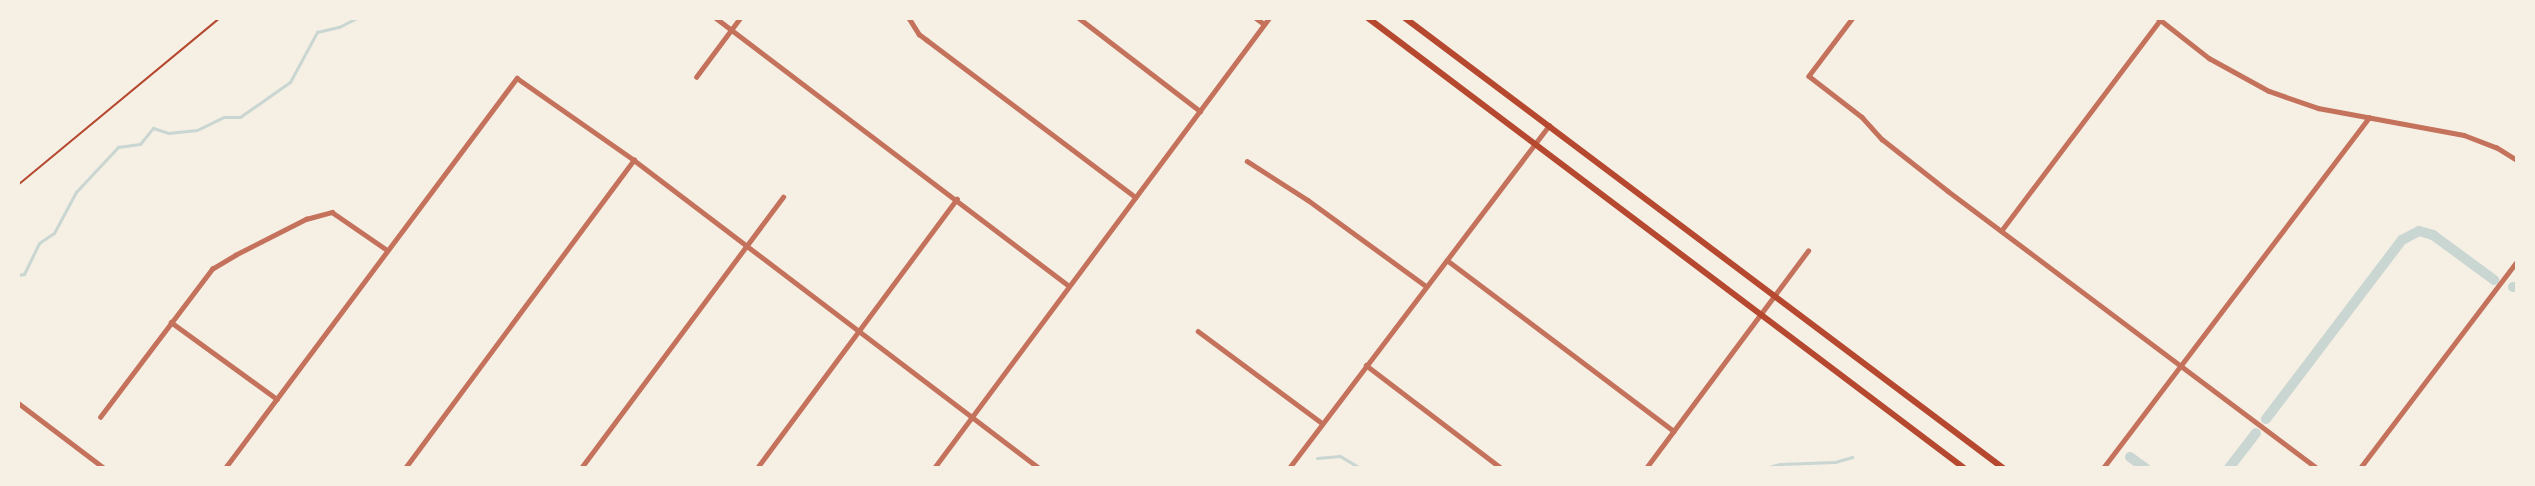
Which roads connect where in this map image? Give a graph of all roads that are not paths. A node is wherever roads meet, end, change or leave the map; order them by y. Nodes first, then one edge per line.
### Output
1 (716, 18) edge
2 (740, 18) edge
3 (909, 18) edge
4 (1079, 18) edge
5 (1256, 18) edge
6 (1269, 18) edge
7 (1368, 18) edge
8 (1405, 18) edge
9 (1853, 18) edge
10 (2159, 19) edge
11 (1264, 24) junction
12 (731, 29) junction
13 (696, 77) dead end
14 (1200, 111) junction
15 (2369, 118) junction
16 (1549, 126) junction
17 (1535, 144) junction
18 (634, 160) junction
19 (2517, 160) edge
20 (1247, 161) dead end
21 (1135, 196) junction
22 (783, 197) dead end
23 (957, 199) junction
24 (2001, 231) junction
25 (748, 247) junction
26 (387, 250) junction
27 (1808, 251) dead end
28 (1447, 260) junction
29 (2517, 261) edge
30 (1069, 286) junction
31 (1426, 286) junction
32 (1776, 296) junction
33 (1761, 315) junction
34 (171, 322) junction
35 (860, 330) junction
36 (1198, 331) dead end
37 (1366, 365) junction
38 (2180, 366) junction
39 (277, 399) junction
40 (18, 403) edge
41 (100, 417) dead end
42 (972, 418) junction
43 (1322, 423) junction
44 (1674, 431) junction
45 (104, 468) edge
46 (225, 468) edge
47 (405, 468) edge
48 (581, 468) edge
49 (757, 468) edge
50 (934, 468) edge
51 (1039, 468) edge
52 (1289, 468) edge
53 (1501, 468) edge
54 (1646, 468) edge
55 (1964, 468) edge
56 (2003, 468) edge
57 (2103, 468) edge
58 (2317, 468) edge
59 (2360, 468) edge

1 - 12 street
2 - 12 street
3 - 21 street
4 - 14 street
5 - 11 street
6 - 11 street
7 - 17 main road
8 - 16 main road
9 - 24 street
10 - 15 street
10 - 24 street
11 - 14 street
12 - 13 street
12 - 23 street
14 - 21 street
15 - 19 street
15 - 38 street
16 - 17 street
16 - 32 main road
17 - 28 street
17 - 33 main road
18 - 25 street
18 - 26 street
18 - 47 street
20 - 31 street
21 - 30 street
22 - 25 street
23 - 30 street
23 - 35 street
24 - 38 street
25 - 35 street
25 - 48 street
26 - 34 street
26 - 39 street
27 - 32 street
28 - 31 street
28 - 44 street
29 - 59 street
30 - 42 street
31 - 37 street
32 - 33 street
32 - 56 main road
33 - 44 street
33 - 55 main road
34 - 39 street
34 - 41 street
35 - 42 street
35 - 49 street
36 - 43 street
37 - 43 street
37 - 53 street
38 - 57 street
38 - 58 street
39 - 46 street
40 - 45 street
42 - 50 street
42 - 51 street
43 - 52 street
44 - 54 street

